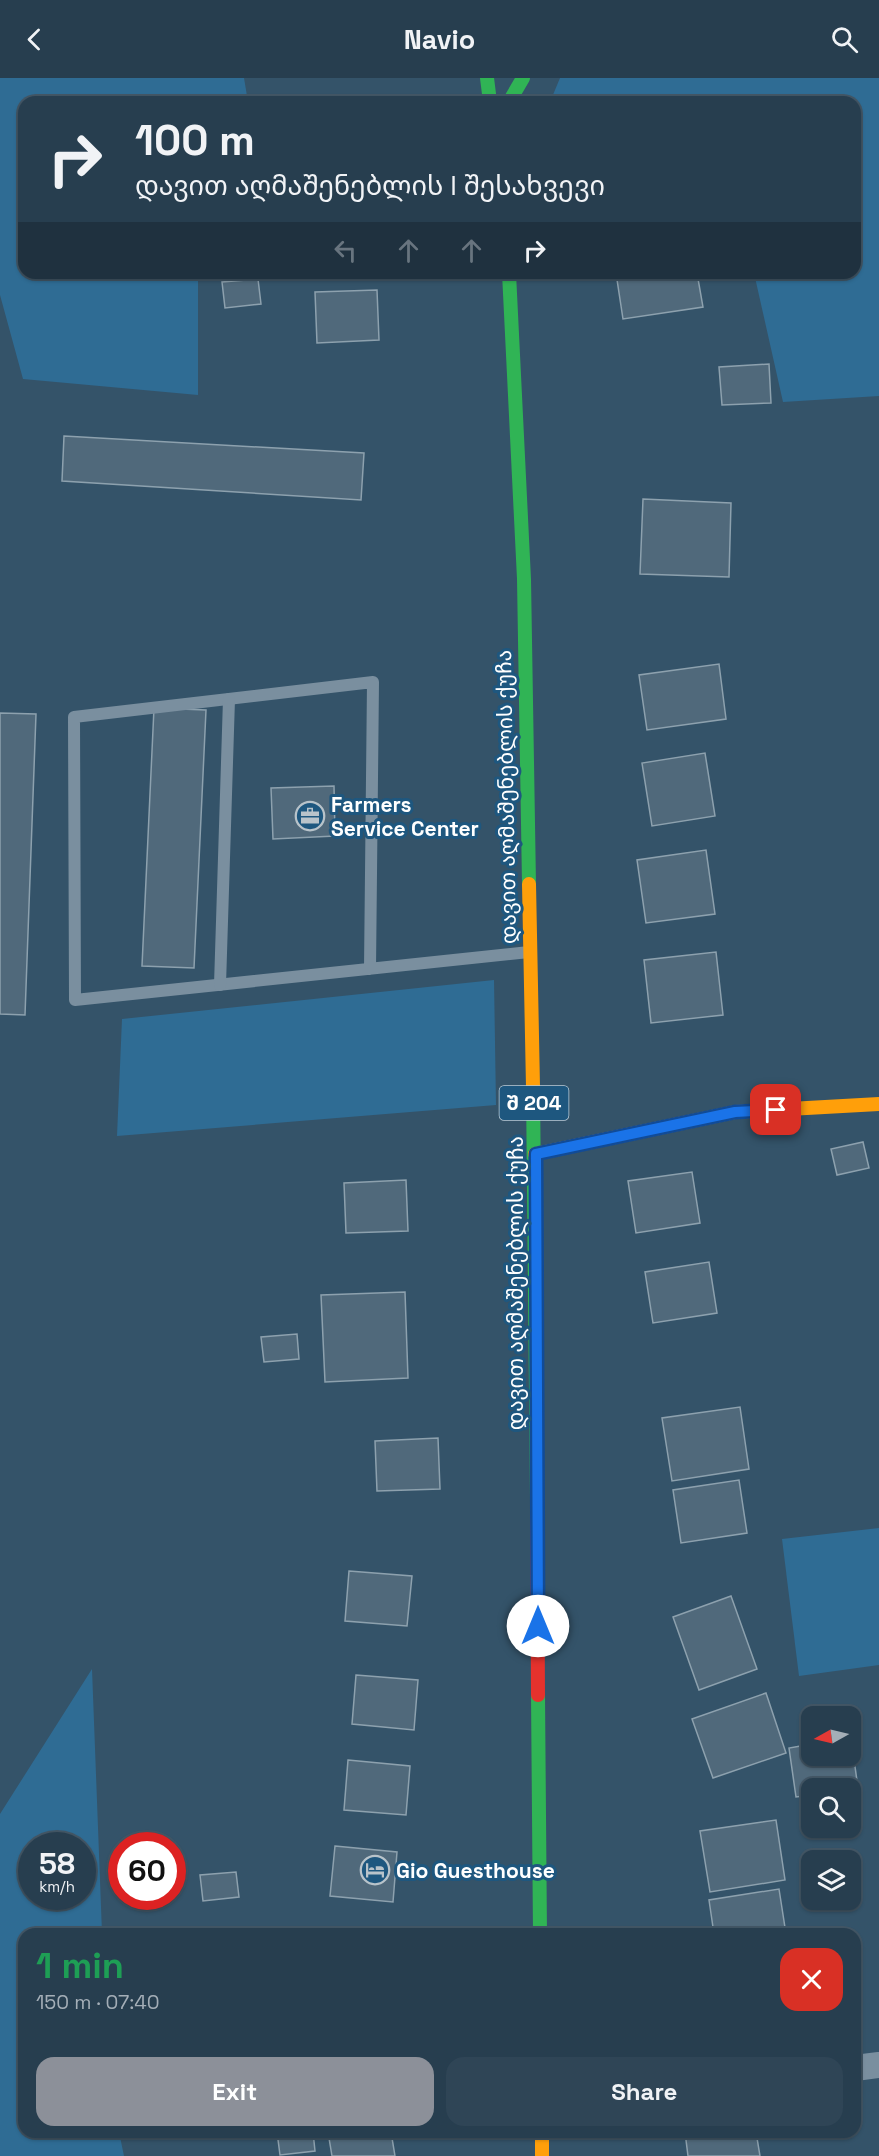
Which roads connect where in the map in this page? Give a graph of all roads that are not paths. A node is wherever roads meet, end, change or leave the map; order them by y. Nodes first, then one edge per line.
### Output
1 (487, 78) edge
2 (523, 78) edge
3 (488, 96) edge
4 (512, 96) edge
5 (509, 279) edge
6 (229, 699) junction
7 (530, 952) junction
8 (370, 969) junction
9 (220, 985) junction
10 (879, 1104) edge
11 (536, 1154) junction
12 (540, 1928) edge
13 (879, 2065) edge
14 (861, 2067) edge
15 (542, 2138) edge
16 (542, 2156) edge

1 - 3 main road
2 - 4 main road
5 - 7 main road, დავით აღმაშენებლის ქუჩა / შ 204
6 - 8 lane
6 - 9 lane
6 - 9 lane
7 - 8 lane
7 - 11 main road, დავით აღმაშენებლის ქუჩა / შ 204
8 - 9 lane
10 - 11 main road
11 - 12 main road, დავით აღმაშენებლის ქუჩა / შ 204
13 - 14 street
15 - 16 main road

